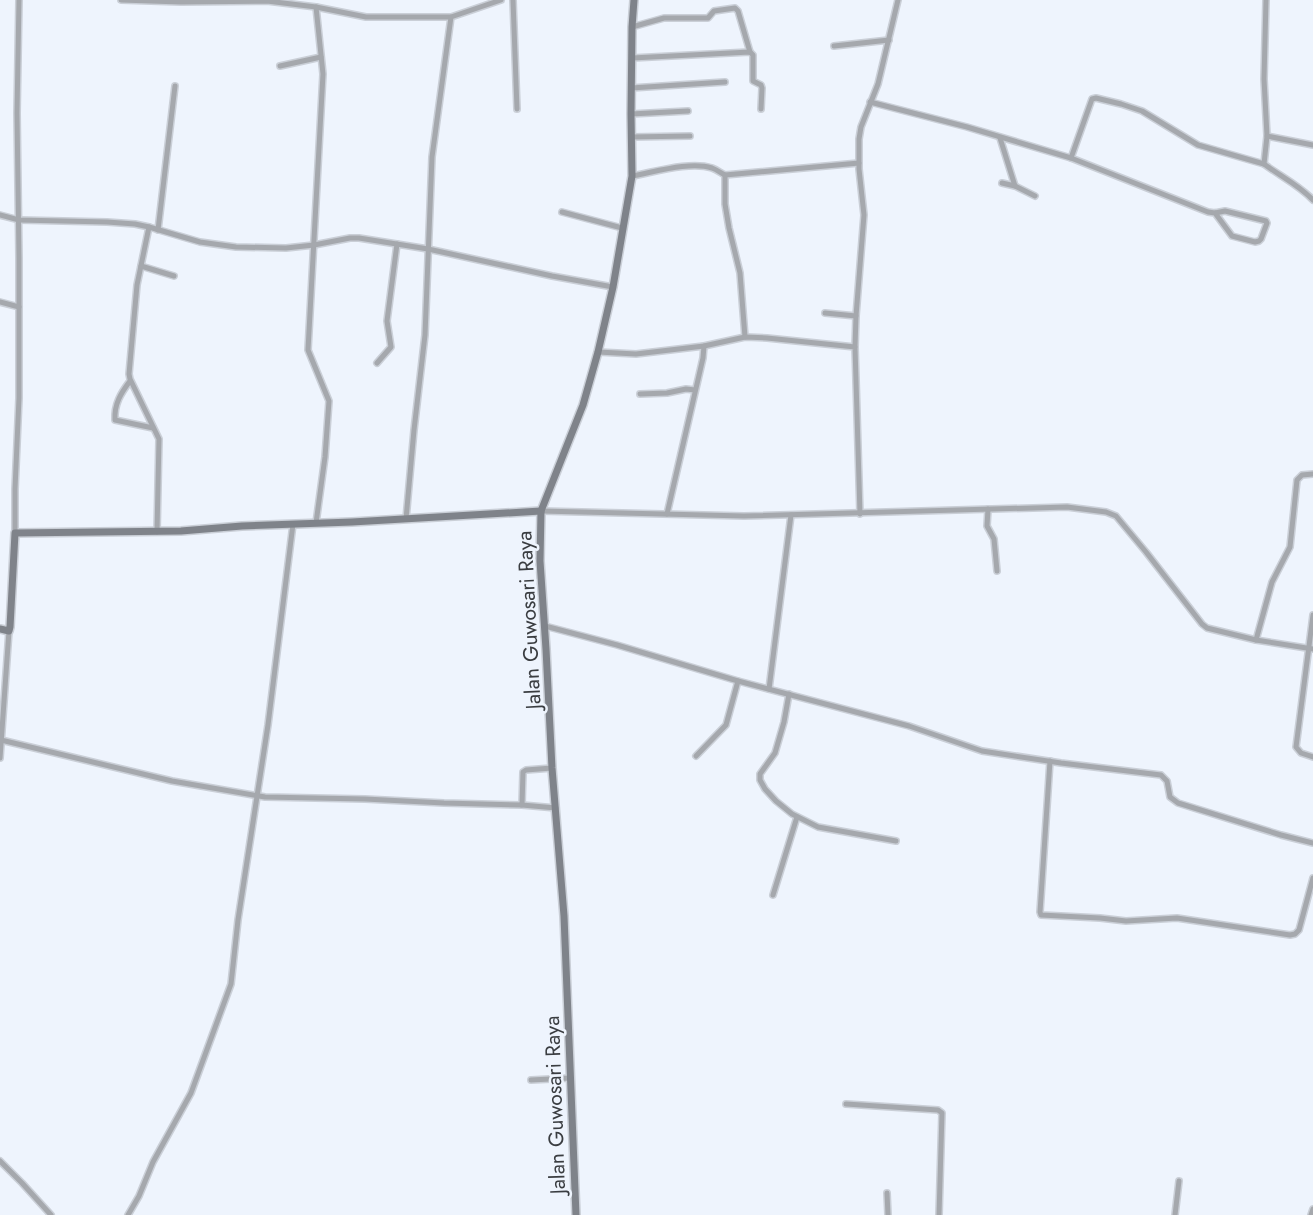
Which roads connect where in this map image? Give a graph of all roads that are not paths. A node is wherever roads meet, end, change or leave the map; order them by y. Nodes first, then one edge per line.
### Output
1 (19, 0) edge
2 (122, 0) edge
3 (142, 0) edge
4 (501, 0) edge
5 (513, 0) edge
6 (634, 0) edge
7 (898, 0) edge
8 (1266, 0) edge
9 (162, 1) edge
10 (177, 1) edge
11 (267, 1) edge
12 (316, 8) junction
13 (451, 17) junction
14 (632, 27) junction
15 (889, 40) junction
16 (834, 46) dead end
17 (750, 52) junction
18 (321, 57) junction
19 (633, 58) junction
20 (280, 66) dead end
21 (725, 82) dead end
22 (175, 86) dead end
23 (631, 88) junction
24 (870, 102) junction
25 (517, 109) dead end
26 (761, 109) dead end
27 (688, 111) dead end
28 (631, 114) junction
29 (690, 136) dead end
30 (1267, 136) junction
31 (631, 137) junction
32 (1000, 138) junction
33 (1313, 145) edge
34 (1071, 158) junction
35 (859, 163) junction
36 (1264, 164) junction
37 (725, 175) junction
38 (632, 177) junction
39 (1002, 183) dead end
40 (1015, 186) junction
41 (1035, 196) dead end
42 (1313, 200) edge
43 (562, 212) dead end
44 (1215, 213) junction
45 (0, 215) edge
46 (19, 220) junction
47 (149, 227) junction
48 (622, 228) junction
49 (158, 230) junction
50 (397, 244) junction
51 (314, 245) junction
52 (428, 249) junction
53 (141, 266) junction
54 (174, 276) dead end
55 (613, 287) junction
56 (0, 302) edge
57 (19, 307) junction
58 (825, 313) dead end
59 (856, 316) junction
60 (745, 338) junction
61 (704, 346) junction
62 (855, 347) junction
63 (598, 352) junction
64 (377, 363) dead end
65 (130, 381) junction
66 (695, 390) junction
67 (639, 394) dead end
68 (153, 428) junction
69 (1313, 474) edge
70 (988, 509) junction
71 (541, 511) junction
72 (668, 514) junction
73 (860, 514) junction
74 (791, 515) junction
75 (406, 519) junction
76 (316, 523) junction
77 (293, 524) junction
78 (157, 532) junction
79 (15, 533) junction
80 (997, 571) dead end
81 (1313, 615) edge
82 (545, 626) junction
83 (0, 629) edge
84 (9, 631) junction
85 (1256, 640) junction
86 (1311, 649) edge
87 (738, 681) junction
88 (769, 689) junction
89 (789, 694) junction
90 (1, 733) edge
91 (1, 740) edge
92 (696, 756) dead end
93 (1313, 757) edge
94 (0, 758) edge
95 (1050, 761) junction
96 (552, 768) junction
97 (256, 796) junction
98 (522, 805) junction
99 (556, 808) junction
100 (797, 817) junction
101 (896, 841) dead end
102 (1313, 843) edge
103 (1313, 878) edge
104 (773, 895) dead end
105 (570, 1078) junction
106 (531, 1080) dead end
107 (846, 1104) dead end
108 (0, 1161) edge
109 (1179, 1181) dead end
110 (887, 1193) dead end
111 (1313, 1209) edge
112 (51, 1215) edge
113 (128, 1215) edge
114 (576, 1215) edge
115 (888, 1215) edge
116 (939, 1215) edge
117 (1175, 1215) edge
118 (1311, 1215) edge

1 - 46 street
2 - 3 street
3 - 9 street
4 - 13 street
5 - 25 street
6 - 14 street, Jalan Guwosari Raya
7 - 15 street
8 - 30 street
9 - 10 street
10 - 11 street
11 - 12 street
12 - 13 street
12 - 18 street
13 - 52 street
14 - 17 street
14 - 19 street, Jalan Guwosari Raya
15 - 16 street
15 - 24 street
17 - 19 street
17 - 26 street
18 - 20 street
18 - 51 street
19 - 23 street, Jalan Guwosari Raya
21 - 23 street
22 - 49 street
23 - 28 street, Jalan Guwosari Raya
24 - 32 street
24 - 35 street
27 - 28 street
28 - 31 street, Jalan Guwosari Raya
29 - 31 street
30 - 33 street
30 - 36 street
31 - 38 street, Jalan Guwosari Raya
32 - 34 street
32 - 40 street
34 - 36 street
34 - 44 street
35 - 37 street
35 - 59 street
36 - 42 street
37 - 38 street
37 - 60 street
38 - 48 street, Jalan Guwosari Raya
39 - 40 street
40 - 41 street
43 - 48 street
44 - 44 street
45 - 46 street
46 - 47 street
46 - 57 street
47 - 49 street
47 - 53 street
48 - 55 street, Jalan Guwosari Raya
49 - 51 street
50 - 51 street
50 - 52 street
50 - 64 street
51 - 76 street
52 - 55 street
52 - 75 street
53 - 54 street
53 - 65 street
55 - 63 street, Jalan Guwosari Raya
56 - 57 street
57 - 79 street
58 - 59 street
59 - 62 street
60 - 61 street
60 - 62 street
61 - 63 street
61 - 66 street
62 - 73 street
63 - 71 street, Jalan Guwosari Raya
65 - 68 street
65 - 68 street
66 - 67 street
66 - 72 street
68 - 78 street
69 - 85 street
70 - 73 street
70 - 80 street
70 - 85 street
71 - 72 street
71 - 75 street
71 - 82 street, Jalan Guwosari Raya
72 - 74 street
73 - 74 street
74 - 88 street
75 - 76 street
76 - 77 street
77 - 78 street
77 - 97 street
78 - 79 street
79 - 84 street
81 - 86 street
82 - 87 street
82 - 96 street, Jalan Guwosari Raya
83 - 84 street
84 - 90 street
85 - 86 street
86 - 93 street
87 - 88 street
87 - 92 street
88 - 89 street
89 - 95 street
89 - 100 street
90 - 91 street
91 - 94 street
91 - 97 street
95 - 102 street
95 - 103 street
96 - 98 street
96 - 99 street, Jalan Guwosari Raya
97 - 98 street
97 - 113 street
98 - 99 street
99 - 105 street, Jalan Guwosari Raya
100 - 101 street
100 - 104 street
105 - 106 street
105 - 114 street, Jalan Guwosari Raya
107 - 116 street
108 - 112 street
109 - 117 street
110 - 115 street
111 - 118 street

